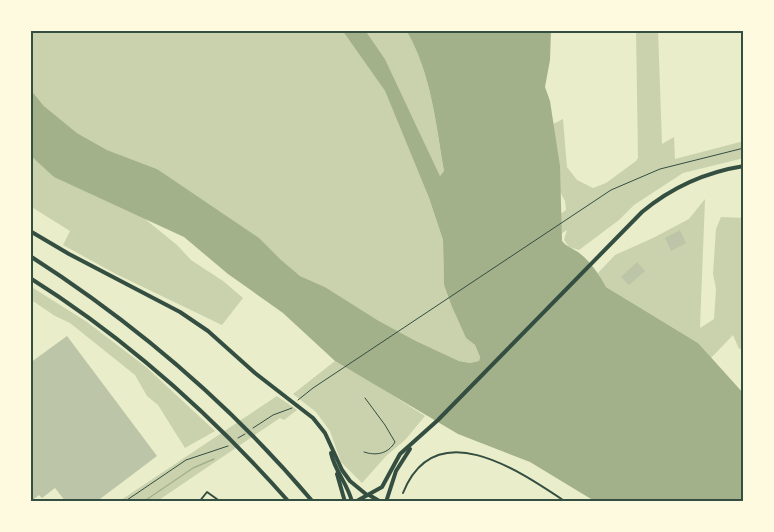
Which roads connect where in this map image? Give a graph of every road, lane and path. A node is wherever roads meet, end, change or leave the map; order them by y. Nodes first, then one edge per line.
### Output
1 (744, 148) edge
2 (744, 166) edge
3 (30, 231) edge
4 (30, 256) edge
5 (30, 278) edge
6 (300, 398) dead end
7 (365, 398) dead end
8 (293, 407) dead end
9 (270, 417) dead end
10 (228, 445) dead end
11 (411, 446) junction
12 (330, 447) junction
13 (364, 452) dead end
14 (336, 470) junction
15 (403, 493) dead end
16 (368, 495) junction
17 (124, 502) edge
18 (199, 502) edge
19 (221, 502) edge
20 (289, 502) edge
21 (313, 502) edge
22 (345, 502) edge
23 (353, 502) edge
24 (381, 502) edge
25 (386, 502) edge
26 (566, 502) edge

1 - 6 path
2 - 11 main road
3 - 12 main road
4 - 21 main road
5 - 20 main road
7 - 13 lane
8 - 9 path
10 - 17 path
11 - 16 main road
11 - 25 main road
12 - 14 main road
12 - 16 main road
14 - 22 main road
14 - 23 main road
15 - 26 street
16 - 23 main road
16 - 24 main road
18 - 19 street

